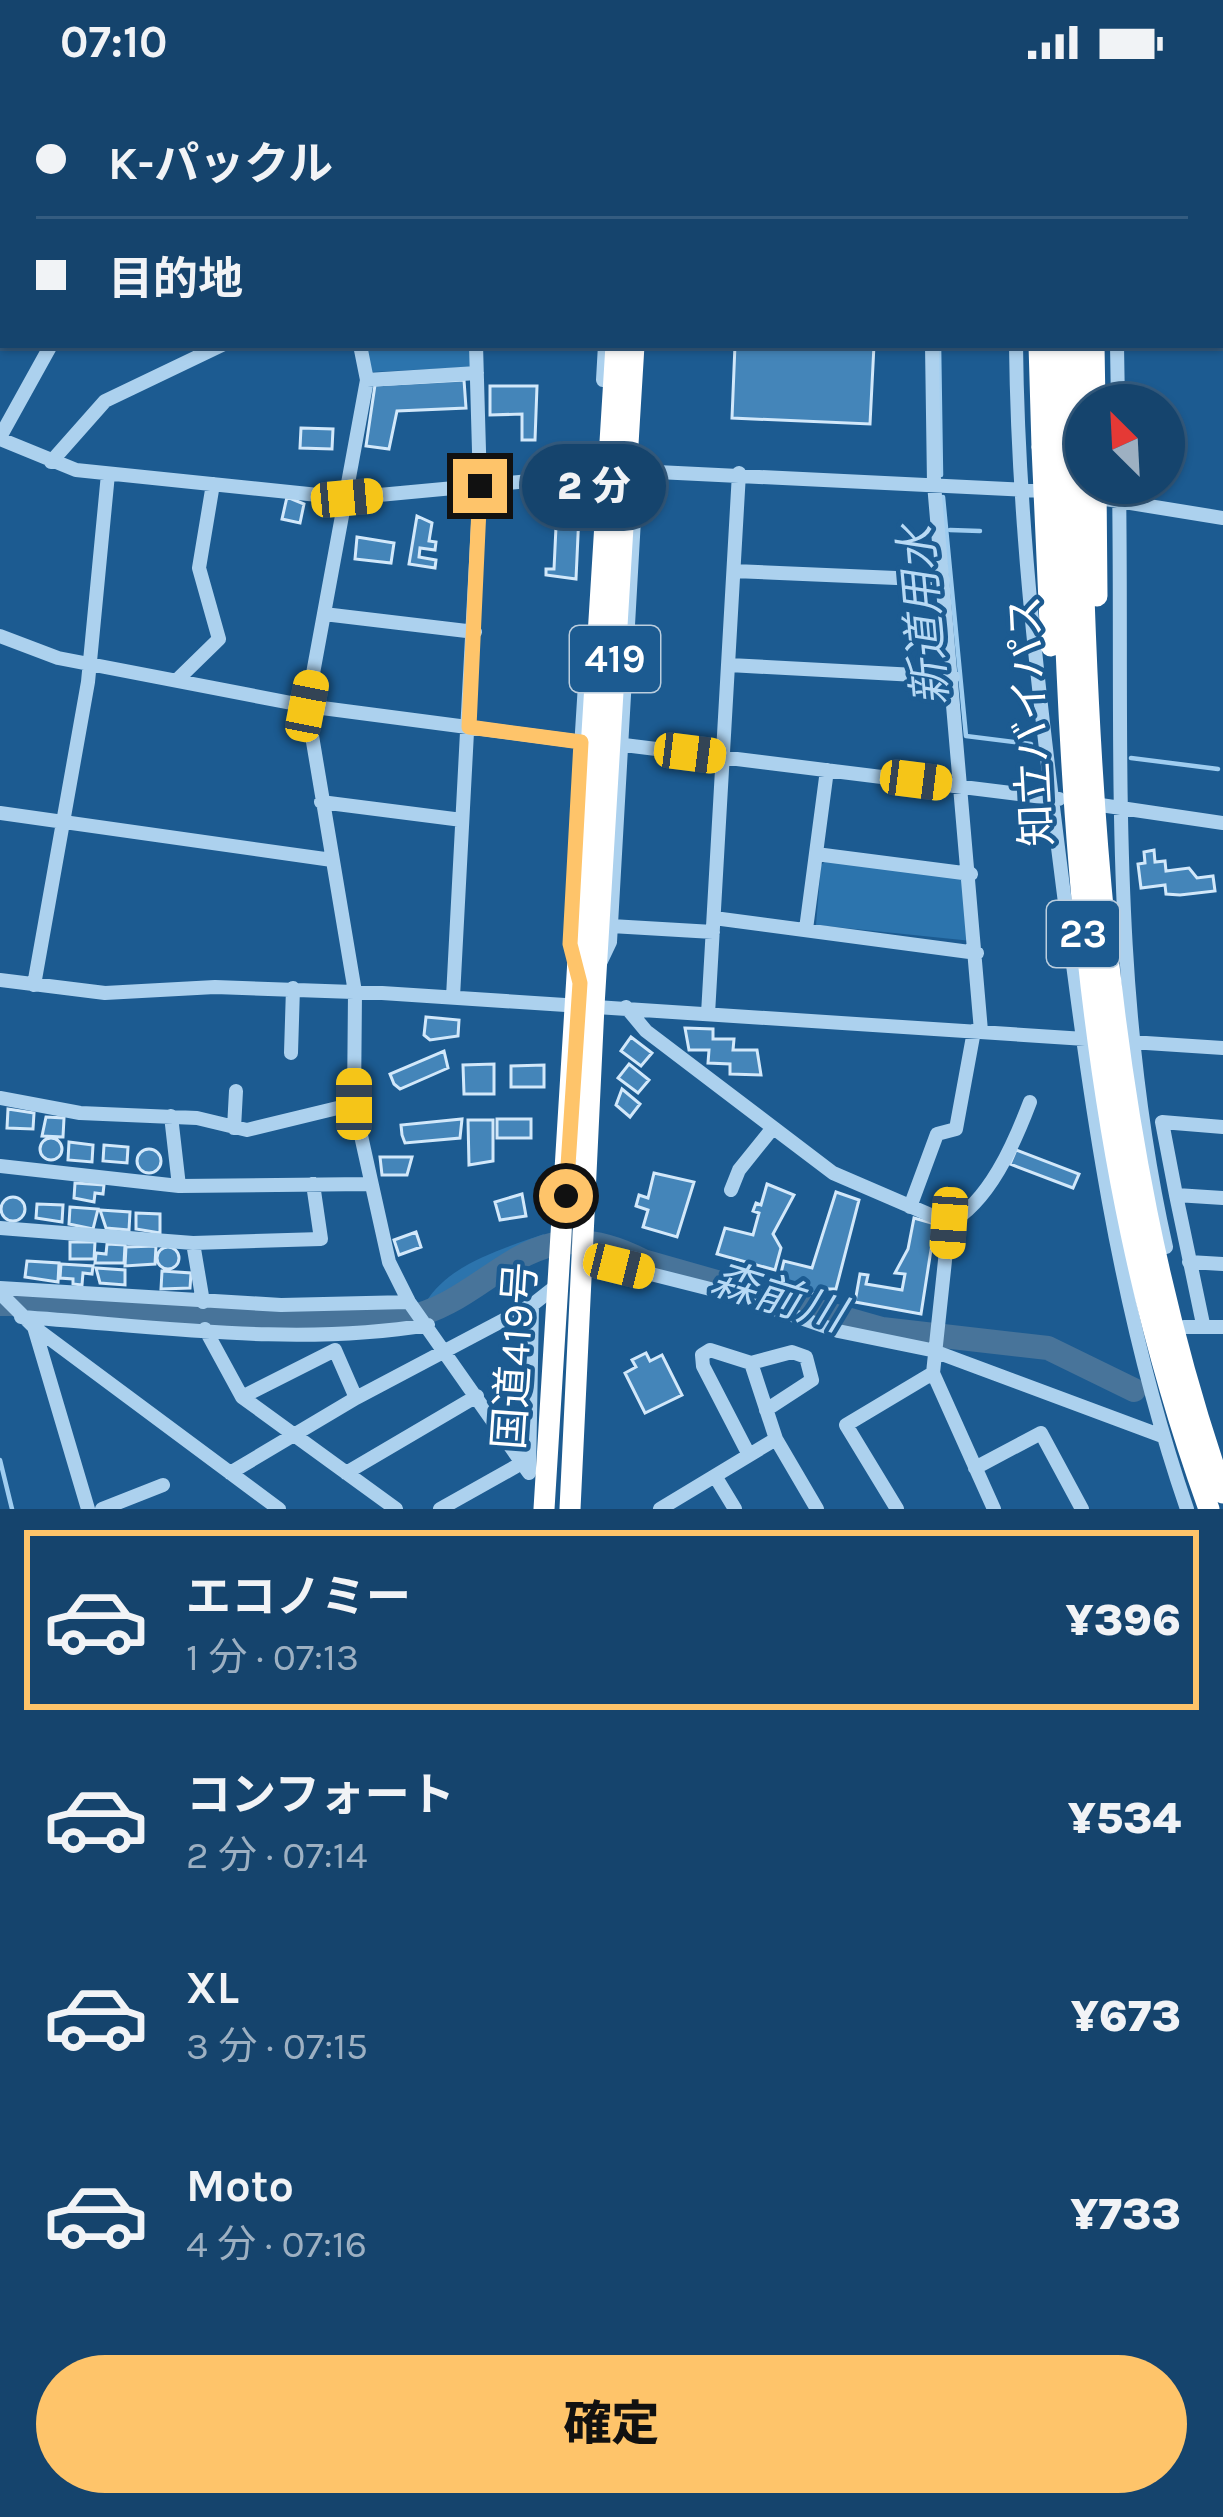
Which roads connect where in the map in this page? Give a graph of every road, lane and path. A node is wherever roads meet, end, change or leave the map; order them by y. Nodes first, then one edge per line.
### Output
1 (49, 348) edge
2 (216, 348) edge
3 (361, 348) edge
4 (476, 348) edge
5 (605, 348) edge
6 (616, 348) edge
7 (638, 348) edge
8 (932, 348) edge
9 (1016, 348) edge
10 (1040, 348) edge
11 (1058, 348) edge
12 (1078, 348) edge
13 (1094, 348) edge
14 (1117, 348) edge
15 (477, 373) junction
16 (367, 380) junction
17 (1095, 384) edge
18 (1118, 384) edge
19 (0, 438) edge
20 (51, 462) junction
21 (617, 472) junction
22 (107, 473) junction
23 (739, 473) junction
24 (213, 484) junction
25 (934, 484) junction
26 (480, 486) junction
27 (1018, 488) junction
28 (1065, 494) edge
29 (347, 498) junction
30 (1096, 504) edge
31 (1119, 504) edge
32 (1142, 504) edge
33 (1223, 518) edge
34 (734, 571) junction
35 (943, 580) junction
36 (324, 614) junction
37 (475, 632) junction
38 (0, 636) edge
39 (88, 663) junction
40 (730, 665) junction
41 (953, 677) junction
42 (177, 680) junction
43 (307, 706) junction
44 (1076, 716) junction
45 (469, 727) junction
46 (581, 742) junction
47 (624, 745) junction
48 (723, 757) junction
49 (827, 770) junction
50 (961, 785) junction
51 (1052, 798) junction
52 (321, 802) junction
53 (1118, 808) junction
54 (0, 813) edge
55 (462, 820) junction
56 (62, 822) junction
57 (1223, 823) edge
58 (816, 854) junction
59 (332, 860) junction
60 (971, 874) junction
61 (713, 925) junction
62 (611, 926) junction
63 (806, 929) junction
64 (977, 953) junction
65 (588, 972) junction
66 (0, 980) edge
67 (34, 985) junction
68 (293, 988) junction
69 (355, 992) junction
70 (453, 997) junction
71 (586, 1006) junction
72 (626, 1007) junction
73 (708, 1014) junction
74 (978, 1031) junction
75 (1082, 1038) junction
76 (1130, 1041) junction
77 (1223, 1048) edge
78 (291, 1053) dead end
79 (236, 1091) dead end
80 (0, 1098) edge
81 (1030, 1102) dead end
82 (354, 1104) junction
83 (171, 1116) junction
84 (1223, 1127) edge
85 (234, 1128) junction
86 (772, 1129) junction
87 (0, 1166) edge
88 (313, 1184) junction
89 (368, 1184) junction
90 (178, 1186) junction
91 (731, 1190) dead end
92 (1175, 1195) junction
93 (1223, 1198) edge
94 (910, 1207) junction
95 (949, 1223) junction
96 (0, 1228) edge
97 (193, 1243) junction
98 (587, 1249) junction
99 (1189, 1262) junction
100 (1223, 1264) edge
101 (561, 1271) junction
102 (0, 1291) edge
103 (203, 1302) junction
104 (409, 1302) junction
105 (532, 1305) junction
106 (27, 1322) junction
107 (428, 1324) junction
108 (1203, 1324) junction
109 (1184, 1327) junction
110 (1223, 1328) edge
111 (205, 1329) junction
112 (939, 1351) junction
113 (447, 1352) junction
114 (751, 1363) junction
115 (933, 1373) junction
116 (477, 1396) junction
117 (242, 1397) junction
118 (356, 1398) junction
119 (766, 1411) junction
120 (293, 1435) junction
121 (1162, 1436) junction
122 (776, 1439) junction
123 (749, 1456) junction
124 (1222, 1458) edge
125 (522, 1463) junction
126 (975, 1468) junction
127 (230, 1473) junction
128 (346, 1473) junction
129 (716, 1476) junction
130 (163, 1485) dead end
131 (1223, 1493) edge
132 (88, 1509) edge
133 (102, 1509) edge
134 (279, 1509) edge
135 (396, 1509) edge
136 (440, 1509) edge
137 (544, 1509) edge
138 (570, 1509) edge
139 (660, 1509) edge
140 (735, 1509) edge
141 (817, 1509) edge
142 (897, 1509) edge
143 (994, 1509) edge
144 (1082, 1509) edge
145 (1187, 1509) edge
146 (1209, 1509) edge

1 - 19 street
2 - 20 street
3 - 16 street
4 - 15 street
5 - 21 street
6 - 21 highway, 国道419号 / 419
7 - 21 highway, 国道419号 / 419
8 - 25 street
9 - 27 street
10 - 44 highway, bridge
11 - 44 highway, 知立バイパス / 23, bridge
12 - 44 highway, 知立バイパス / 23, bridge
13 - 17 highway
14 - 18 street
15 - 16 street
15 - 26 street
16 - 29 street
19 - 20 street
20 - 22 street
21 - 23 street
21 - 26 street
21 - 46 street
21 - 47 street
21 - 65 highway, 国道419号 / 419
22 - 24 street
22 - 39 street
23 - 25 street
23 - 34 street
24 - 29 street
24 - 42 street
25 - 27 street
25 - 35 street
26 - 29 street
26 - 37 street
27 - 28 street
27 - 51 street
29 - 36 street
30 - 44 highway, bridge
31 - 53 street
32 - 33 street
34 - 35 street
34 - 40 street
35 - 41 street
36 - 37 street
36 - 43 street
37 - 45 street
38 - 39 street
39 - 42 street
39 - 56 street
40 - 41 street
40 - 48 street
41 - 50 street
42 - 43 street
43 - 45 street
43 - 52 street
44 - 131 highway, 知立バイパス / 23, bridge
44 - 146 highway, 知立バイパス / 23, bridge
45 - 46 street
45 - 55 street
46 - 65 street
47 - 48 street
47 - 62 street
48 - 49 street
48 - 61 street
49 - 50 street
49 - 58 street
50 - 51 street
50 - 60 street
51 - 53 street
51 - 75 street
52 - 55 street
52 - 59 street
53 - 57 street
53 - 76 street
54 - 56 street
55 - 70 street
56 - 59 street
56 - 67 street
58 - 60 street
58 - 63 street
59 - 69 street
60 - 64 street
61 - 62 street
61 - 63 street
61 - 73 street
62 - 65 street
63 - 64 street
64 - 74 street
65 - 71 highway, 国道419号 / 419
66 - 67 street
67 - 68 street
68 - 69 street
68 - 78 street
69 - 70 street
69 - 82 street
70 - 71 street
71 - 72 street
71 - 98 highway, 国道419号 / 419
71 - 101 highway, 国道419号 / 419
72 - 73 street
72 - 86 street
73 - 74 street
74 - 75 street
74 - 94 street
75 - 76 street
75 - 121 street
76 - 77 street
76 - 109 street
79 - 85 street
80 - 83 street
81 - 95 street
82 - 85 street
82 - 89 street
83 - 85 street
83 - 90 street
84 - 92 street
86 - 91 street
86 - 94 street
87 - 90 street
88 - 89 street
88 - 90 street
88 - 97 street
89 - 104 street
92 - 93 street
92 - 99 street
94 - 95 street
95 - 112 street
96 - 97 street
97 - 103 street
98 - 112 street
98 - 138 highway, 国道419号 / 419
99 - 100 street
99 - 108 street
101 - 105 street
101 - 137 highway, 国道419号 / 419
102 - 103 street
102 - 106 street
103 - 104 street
104 - 107 street
105 - 113 street
105 - 125 street
106 - 111 street
106 - 127 street
106 - 132 street
107 - 111 street
107 - 113 street
108 - 109 street
108 - 110 street
109 - 124 street
111 - 117 street
112 - 115 street
112 - 121 street
113 - 116 street
113 - 118 street
114 - 119 street
114 - 119 street
114 - 123 street
115 - 126 street
115 - 142 street
116 - 125 street
116 - 128 street
117 - 118 street
117 - 120 street
118 - 120 street
119 - 122 street
120 - 127 street
120 - 128 street
121 - 145 street
122 - 123 street
122 - 141 street
123 - 129 street
125 - 136 street
126 - 143 street
126 - 144 street
127 - 134 street
128 - 135 street
129 - 139 street
129 - 140 street
130 - 133 street

